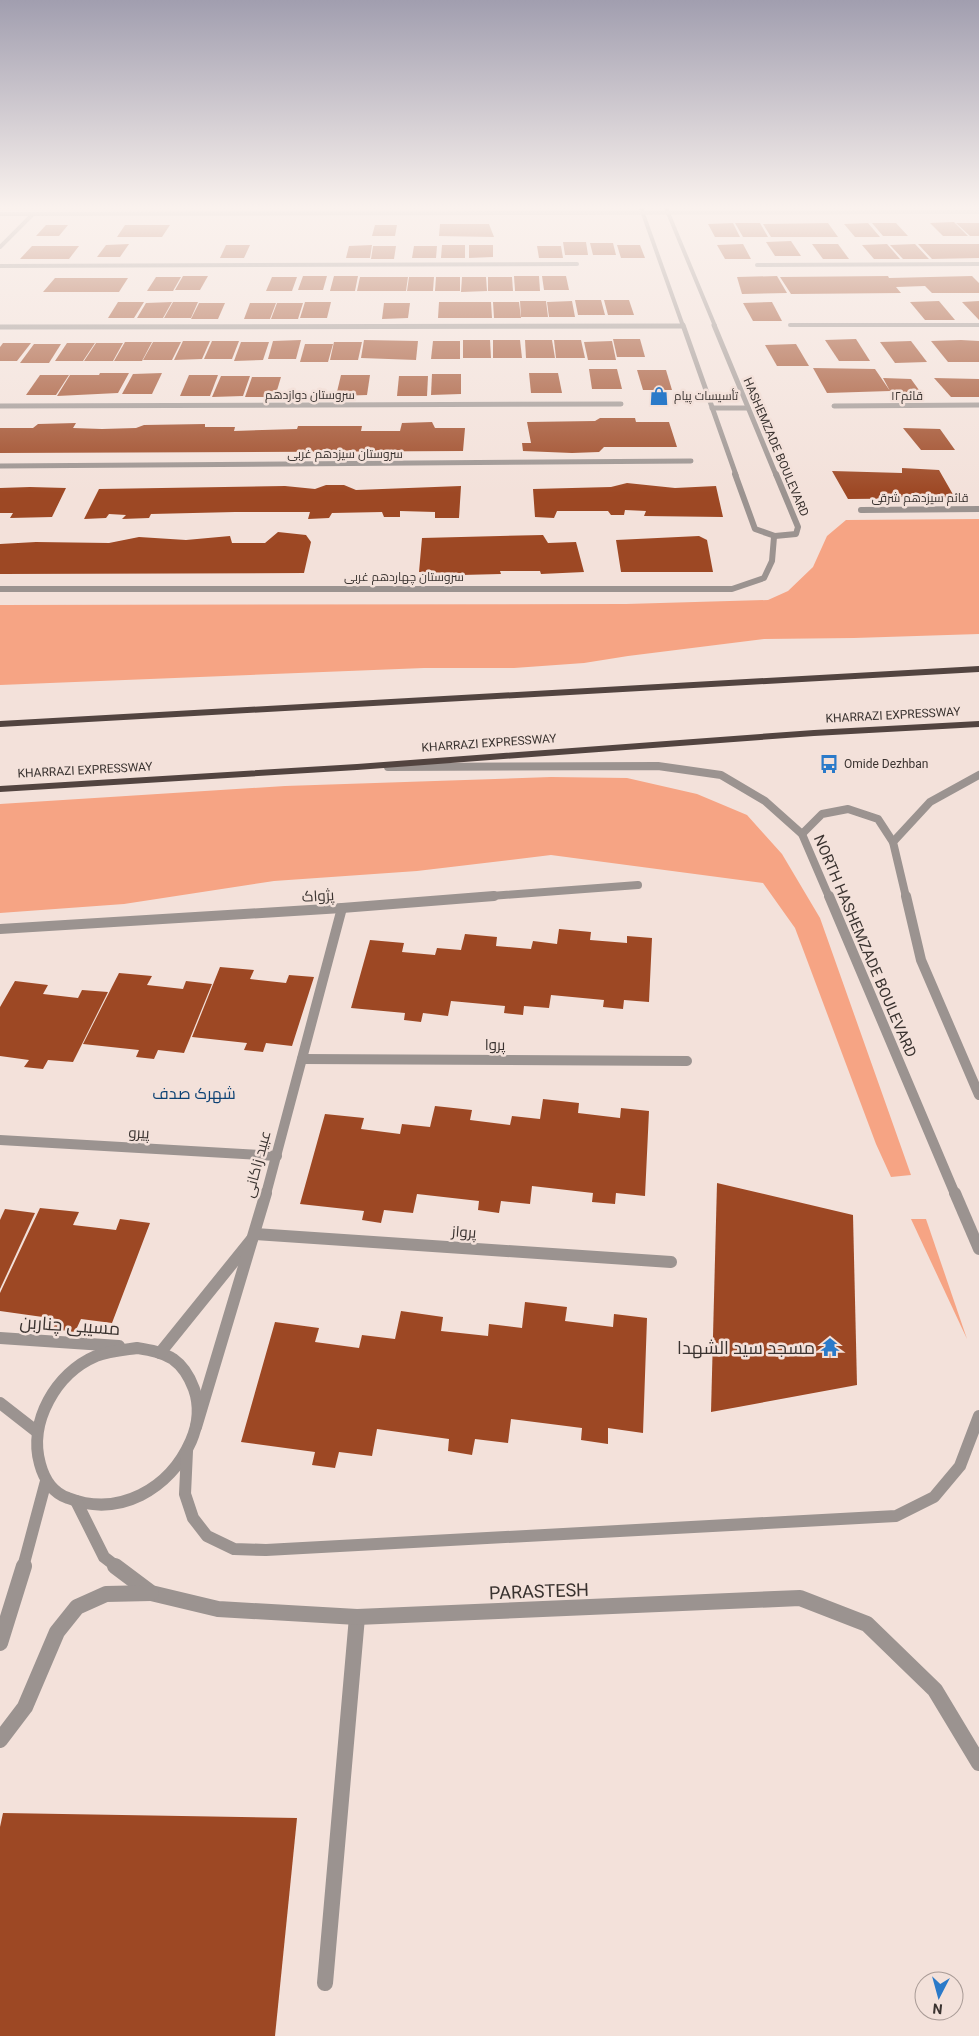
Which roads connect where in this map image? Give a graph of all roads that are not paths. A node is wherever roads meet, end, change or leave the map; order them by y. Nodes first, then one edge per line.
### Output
1 (674, 303) edge
2 (706, 303) edge
3 (790, 325) dead end
4 (979, 325) edge
5 (682, 326) junction
6 (0, 327) edge
7 (620, 404) dead end
8 (979, 405) edge
9 (0, 406) edge
10 (834, 406) dead end
11 (712, 408) junction
12 (748, 408) junction
13 (690, 461) dead end
14 (0, 466) edge
15 (979, 509) edge
16 (861, 510) dead end
17 (774, 537) junction
18 (0, 589) edge
19 (979, 669) edge
20 (0, 724) edge
21 (979, 724) edge
22 (357, 767) junction
23 (979, 775) edge
24 (0, 789) edge
25 (802, 834) junction
26 (893, 842) junction
27 (638, 885) dead end
28 (342, 908) junction
29 (0, 929) edge
30 (302, 1059) junction
31 (688, 1061) dead end
32 (979, 1095) edge
33 (0, 1140) edge
34 (276, 1156) junction
35 (255, 1234) junction
36 (979, 1249) edge
37 (671, 1262) dead end
38 (0, 1338) edge
39 (137, 1348) junction
40 (160, 1353) junction
41 (0, 1403) edge
42 (979, 1416) edge
43 (196, 1427) junction
44 (36, 1431) junction
45 (187, 1452) junction
46 (46, 1481) junction
47 (76, 1501) junction
48 (151, 1593) junction
49 (356, 1617) junction
50 (0, 1643) edge
51 (0, 1740) edge
52 (979, 1763) edge
53 (325, 1983) dead end

1 - 5 street
2 - 12 street, HASHEMZADE BOULEVARD
3 - 4 street
5 - 6 street
5 - 11 street
7 - 9 street, سروستان دوازدهم
8 - 10 street, قائم۱۲
11 - 12 street
11 - 17 street
12 - 17 street, HASHEMZADE BOULEVARD
13 - 14 street, سروستان سیزدهم غربی
15 - 16 street, قائم سیزدهم شرقی
17 - 18 street, سروستان چهاردهم غربی
19 - 20 highway
21 - 22 highway, KHARRAZI EXPRESSWAY
22 - 24 highway, KHARRAZI EXPRESSWAY
22 - 25 street, NORTH HASHEMZADE BOULEVARD
23 - 26 street
25 - 26 street
25 - 36 street, NORTH HASHEMZADE BOULEVARD
26 - 32 street
27 - 28 street, پژواک
28 - 29 street, پژواک
28 - 30 street, عبید زاکانی
30 - 31 street, پروا
30 - 34 street, عبید زاکانی
33 - 34 street, پیرو
34 - 35 street, عبید زاکانی
35 - 37 street, پرواز
35 - 40 street
35 - 43 street, عبید زاکانی
38 - 39 street, مسیبی چناربن
39 - 40 street
39 - 44 street
40 - 43 street
41 - 44 street
42 - 45 street
43 - 45 street
44 - 46 street
45 - 47 street
46 - 47 street
46 - 50 street
47 - 48 street, PARASTESH
48 - 49 street, PARASTESH
48 - 51 street
49 - 52 street, PARASTESH
49 - 53 street

